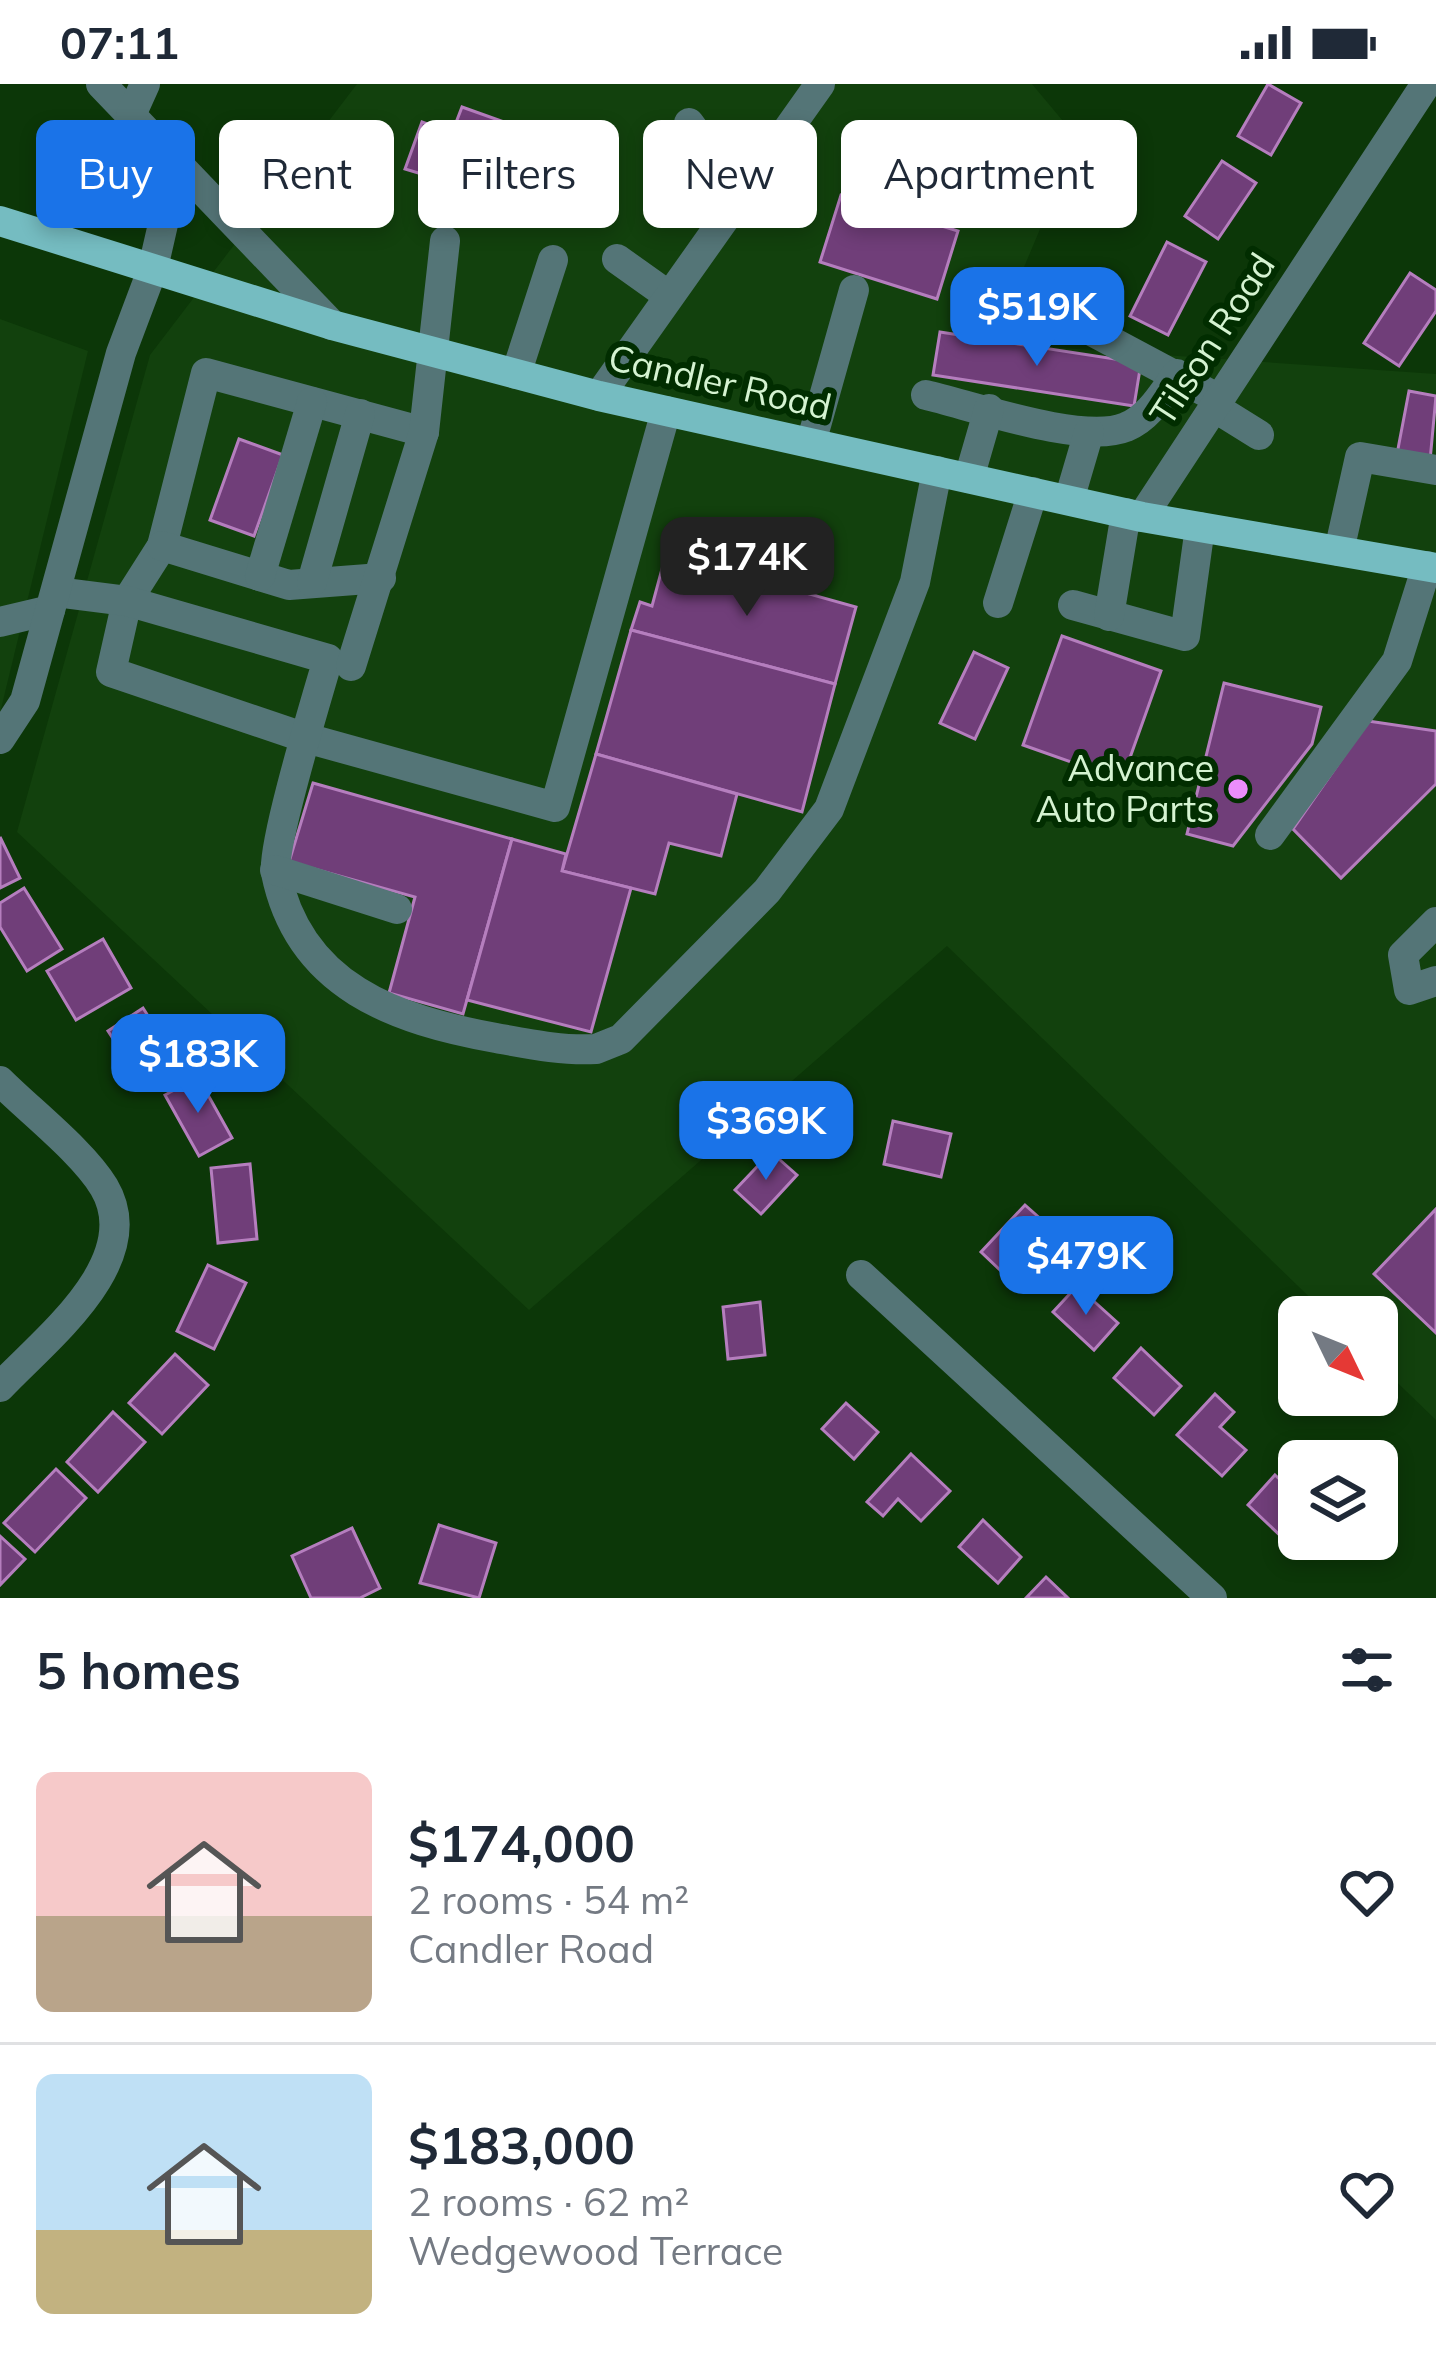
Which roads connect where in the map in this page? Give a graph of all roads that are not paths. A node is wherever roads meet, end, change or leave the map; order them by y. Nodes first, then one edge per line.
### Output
1 (101, 84) edge
2 (146, 84) edge
3 (820, 84) edge
4 (1426, 84) edge
5 (131, 115) junction
6 (136, 120) edge
7 (794, 120) edge
8 (195, 182) edge
9 (0, 221) edge
10 (162, 228) edge
11 (718, 228) edge
12 (445, 241) dead end
13 (554, 260) dead end
14 (616, 260) dead end
15 (153, 268) junction
16 (854, 290) dead end
17 (669, 296) junction
18 (969, 303) dead end
19 (332, 325) junction
20 (435, 353) junction
21 (516, 374) junction
22 (1177, 374) junction
23 (926, 395) dead end
24 (598, 396) junction
25 (312, 401) junction
26 (1217, 403) junction
27 (989, 409) junction
28 (666, 411) junction
29 (360, 414) junction
30 (424, 432) junction
31 (1089, 433) junction
32 (1259, 435) dead end
33 (811, 442) junction
34 (1436, 470) edge
35 (937, 471) junction
36 (968, 478) junction
37 (1033, 492) junction
38 (1069, 500) junction
39 (1134, 515) junction
40 (1200, 527) junction
41 (162, 546) junction
42 (1339, 551) junction
43 (1431, 567) edge
44 (260, 576) junction
45 (381, 578) junction
46 (312, 581) junction
47 (53, 601) junction
48 (127, 601) junction
49 (998, 603) dead end
50 (1073, 605) dead end
51 (1109, 616) junction
52 (0, 622) edge
53 (351, 666) dead end
54 (306, 738) junction
55 (0, 739) edge
56 (1270, 835) dead end
57 (275, 870) junction
58 (398, 909) dead end
59 (1436, 922) edge
60 (1436, 981) edge
61 (0, 1081) edge
62 (861, 1275) dead end
63 (0, 1387) edge
64 (1212, 1598) edge

1 - 5 street
2 - 5 street
3 - 7 street
4 - 26 street, Tilson Road
5 - 6 street
8 - 19 street
9 - 15 main road, Candler Road
10 - 15 street
11 - 17 street
12 - 20 street
13 - 21 street
14 - 17 street
15 - 19 main road, Candler Road
15 - 47 street
16 - 33 street
17 - 24 street
18 - 22 street
19 - 20 main road, Candler Road
20 - 21 main road, Candler Road
20 - 30 street
21 - 24 main road, Candler Road
22 - 26 street
22 - 31 street
23 - 27 street
24 - 28 main road, Candler Road
25 - 29 street
25 - 41 street
25 - 44 street
26 - 32 street
26 - 39 street, Tilson Road
27 - 31 street
27 - 36 street
28 - 33 main road, Candler Road
28 - 54 street
29 - 30 street
29 - 46 street
30 - 45 street
31 - 38 street
33 - 35 main road, Candler Road
34 - 42 street
35 - 36 main road, Candler Road
35 - 57 street
36 - 37 main road, Candler Road
37 - 38 main road, Candler Road
37 - 49 street
38 - 39 main road, Candler Road
39 - 40 main road, Candler Road
39 - 51 street
40 - 42 main road, Candler Road
40 - 51 street
41 - 44 street
41 - 48 street
42 - 43 main road, Candler Road
43 - 56 street
44 - 46 street
45 - 46 street
45 - 53 street
47 - 48 street
47 - 52 street
47 - 55 street
48 - 54 street
48 - 54 street
50 - 51 street
54 - 57 street
57 - 58 street
59 - 60 street
61 - 63 street
62 - 64 street

